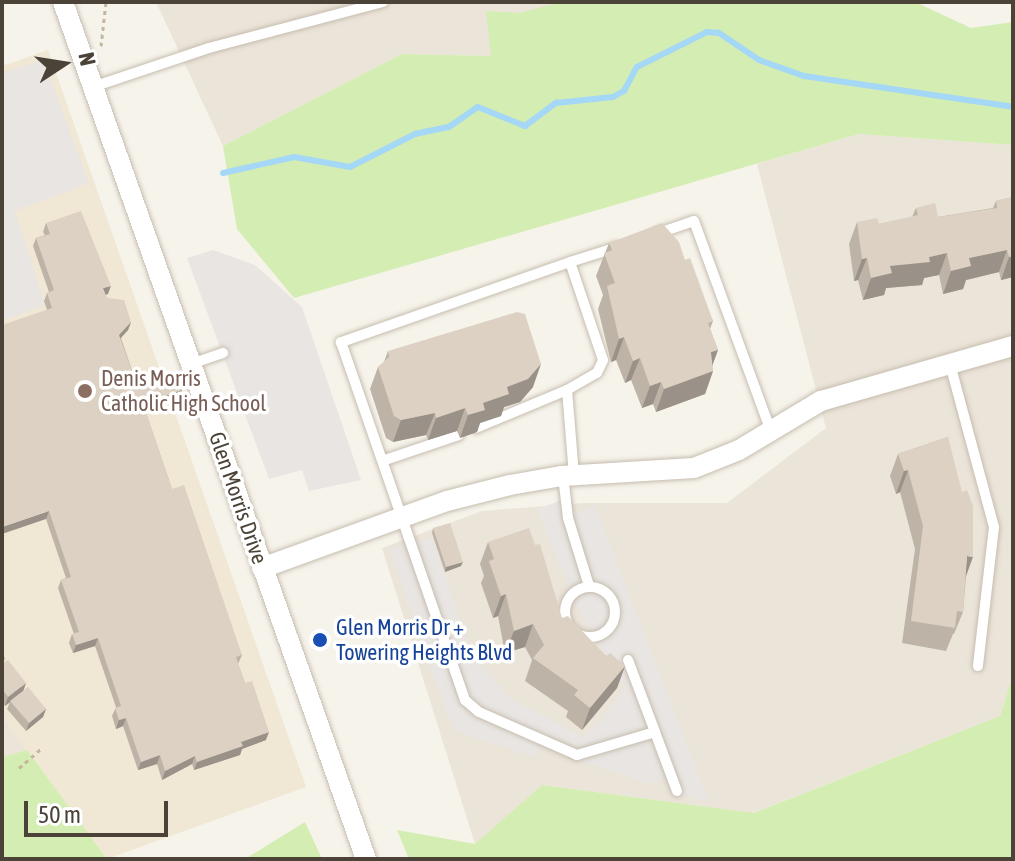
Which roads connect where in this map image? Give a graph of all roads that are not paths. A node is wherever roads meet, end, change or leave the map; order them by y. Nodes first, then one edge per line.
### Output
1 (63, 2) edge
2 (383, 2) edge
3 (93, 87) junction
4 (639, 240) edge
5 (625, 244) edge
6 (570, 262) junction
7 (1013, 346) edge
8 (223, 353) dead end
9 (191, 364) junction
10 (950, 364) junction
11 (567, 390) junction
12 (476, 428) edge
13 (771, 433) junction
14 (459, 435) edge
15 (385, 460) junction
16 (569, 475) junction
17 (404, 516) junction
18 (262, 568) junction
19 (589, 586) junction
20 (628, 660) dead end
21 (978, 666) dead end
22 (655, 732) junction
23 (677, 791) dead end
24 (366, 859) edge

1 - 3 street, Glen Morris Drive
2 - 3 lane
3 - 9 street, Glen Morris Drive
4 - 13 lane
5 - 6 lane
6 - 11 lane
6 - 15 lane
7 - 10 street
8 - 9 lane
9 - 18 street, Glen Morris Drive
10 - 13 street
10 - 21 lane
11 - 12 lane
11 - 16 lane
13 - 16 street
14 - 15 lane
15 - 17 lane
16 - 17 street
16 - 19 lane
17 - 18 street
17 - 22 lane
18 - 24 street, Glen Morris Drive
19 - 19 lane
20 - 22 lane
22 - 23 lane

